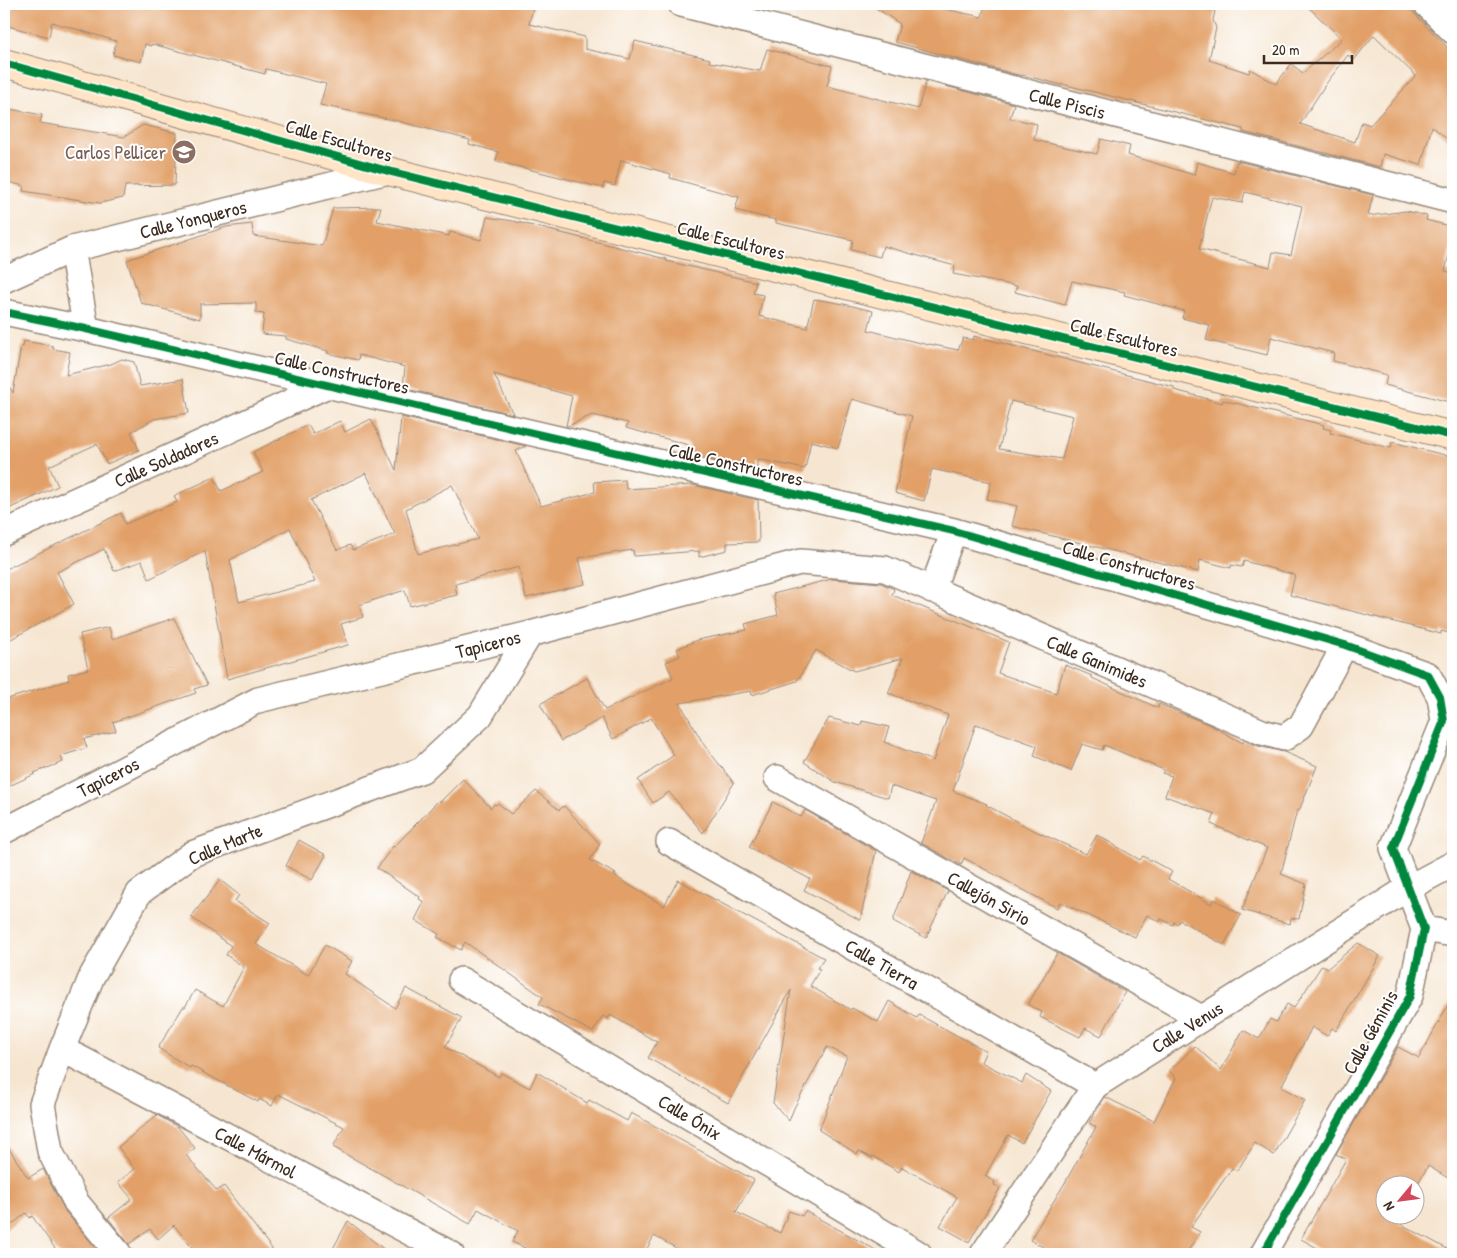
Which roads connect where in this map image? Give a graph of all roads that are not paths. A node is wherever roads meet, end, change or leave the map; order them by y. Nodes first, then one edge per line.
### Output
1 (682, 4) edge
2 (1426, 4) edge
3 (1453, 31) edge
4 (4, 63) edge
5 (388, 171) junction
6 (1453, 201) edge
7 (72, 249) junction
8 (4, 280) edge
9 (4, 312) edge
10 (86, 329) junction
11 (328, 386) junction
12 (1453, 436) edge
13 (954, 531) junction
14 (4, 533) edge
15 (932, 590) junction
16 (530, 634) junction
17 (1345, 645) junction
18 (777, 778) dead end
19 (4, 830) edge
20 (669, 842) dead end
21 (1453, 864) edge
22 (1408, 888) junction
23 (1424, 929) junction
24 (1453, 934) edge
25 (460, 980) dead end
26 (1202, 1018) junction
27 (62, 1049) junction
28 (1095, 1086) junction
29 (119, 1254) edge
30 (451, 1254) edge
31 (919, 1254) edge
32 (983, 1254) edge
33 (1264, 1254) edge

1 - 6 street, Calle Piscis
2 - 3 street
4 - 5 street, Calle Escultores
5 - 7 street, Calle Yonqueros
5 - 12 street, Calle Escultores
7 - 8 street, Calle Yonqueros
7 - 10 street
9 - 10 street, Calle Constructores
10 - 11 street, Calle Constructores
11 - 13 street, Calle Constructores
11 - 14 street, Calle Soldadores
13 - 15 street
13 - 17 street, Calle Constructores
15 - 16 street, Tapiceros
15 - 17 street, Calle Ganimides
16 - 19 street, Tapiceros
16 - 27 street, Calle Marte
17 - 22 street, Calle Constructores
18 - 26 street, Callejón Sirio
20 - 28 street, Calle Tierra
21 - 22 street, Calle Venus
22 - 23 street
22 - 26 street, Calle Venus
23 - 24 street
23 - 33 street, Calle Géminis
25 - 31 street, Calle Ónix
26 - 28 street, Calle Venus
27 - 29 street, Calle Marte
27 - 30 street, Calle Mármol
28 - 32 street, Calle Venus

